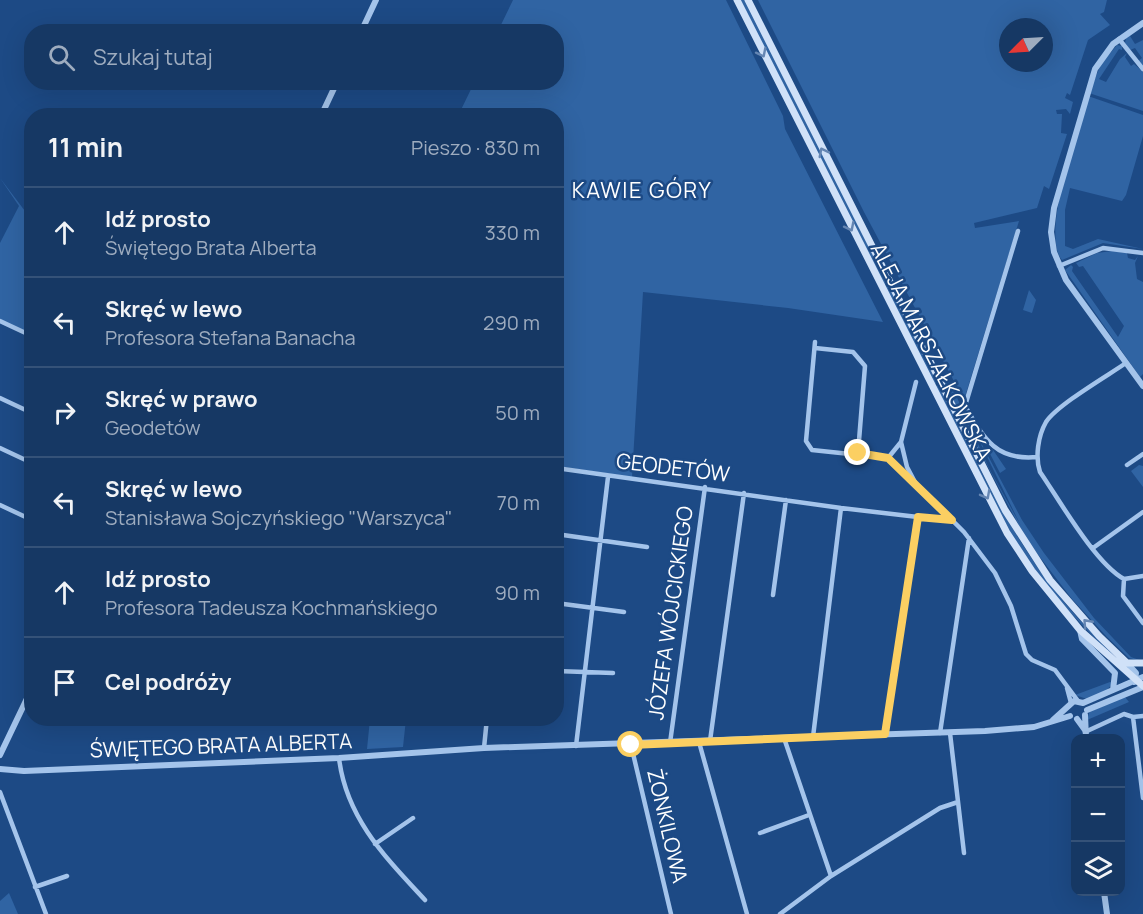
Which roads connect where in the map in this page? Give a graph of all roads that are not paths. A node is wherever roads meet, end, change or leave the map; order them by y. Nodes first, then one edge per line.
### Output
1 (376, 0) edge
2 (737, 0) edge
3 (748, 0) edge
4 (1143, 23) edge
5 (365, 24) edge
6 (1119, 39) junction
7 (1143, 69) edge
8 (333, 90) edge
9 (325, 108) edge
10 (1018, 231) dead end
11 (1143, 254) edge
12 (1059, 266) junction
13 (0, 321) edge
14 (24, 332) edge
15 (1126, 363) junction
16 (916, 382) dead end
17 (1143, 387) edge
18 (0, 398) edge
19 (24, 409) edge
20 (901, 442) junction
21 (0, 448) edge
22 (858, 453) junction
23 (1143, 454) edge
24 (1037, 456) junction
25 (888, 458) junction
26 (24, 459) edge
27 (1127, 465) dead end
28 (564, 469) edge
29 (608, 477) junction
30 (916, 483) junction
31 (705, 487) junction
32 (744, 493) junction
33 (786, 500) junction
34 (0, 505) edge
35 (841, 508) junction
36 (1143, 512) edge
37 (24, 516) edge
38 (918, 517) junction
39 (952, 520) junction
40 (564, 535) edge
41 (969, 538) junction
42 (600, 541) junction
43 (647, 547) dead end
44 (1093, 548) junction
45 (1143, 576) edge
46 (1124, 579) junction
47 (773, 595) dead end
48 (564, 604) edge
49 (591, 606) junction
50 (624, 612) dead end
51 (1143, 623) edge
52 (1080, 630) junction
53 (1127, 663) junction
54 (1143, 663) edge
55 (564, 671) edge
56 (583, 671) junction
57 (613, 673) dead end
58 (1143, 677) edge
59 (1135, 681) junction
60 (1143, 686) edge
61 (1113, 690) junction
62 (1104, 702) junction
63 (1075, 704) junction
64 (24, 705) edge
65 (1086, 712) junction
66 (1143, 716) edge
67 (1074, 717) junction
68 (1132, 717) junction
69 (1053, 720) junction
70 (487, 726) edge
71 (940, 733) junction
72 (950, 733) junction
73 (1085, 733) edge
74 (885, 734) junction
75 (813, 737) junction
76 (784, 738) junction
77 (710, 741) junction
78 (699, 742) junction
79 (670, 744) junction
80 (631, 745) junction
81 (576, 746) junction
82 (484, 748) junction
83 (0, 755) edge
84 (339, 758) junction
85 (0, 769) edge
86 (0, 792) edge
87 (1143, 798) edge
88 (958, 802) junction
89 (809, 815) junction
90 (413, 818) dead end
91 (760, 833) dead end
92 (375, 844) junction
93 (964, 853) dead end
94 (67, 876) dead end
95 (831, 876) junction
96 (35, 887) junction
97 (1105, 896) edge
98 (425, 900) dead end
99 (46, 914) edge
100 (671, 914) edge
101 (747, 914) edge
102 (780, 914) edge
103 (1107, 914) edge

1 - 5 street
2 -> 52 main road, ALEJA MARSZAŁKOWSKA
53 -> 3 main road, ALEJA MARSZAŁKOWSKA
4 - 6 street
6 - 7 street
6 - 12 street
8 - 9 street
10 - 24 street
11 - 12 street
12 - 15 street
13 - 14 street
15 - 17 street
15 - 24 street
16 - 20 street
18 - 19 street
20 - 25 street
20 - 30 street
21 - 26 street
22 - 22 street
22 - 25 street
23 - 27 street
24 - 44 street
25 - 30 street
28 - 29 street, GEODETÓW
29 - 31 street, GEODETÓW
29 - 42 street
30 - 39 street
31 - 32 street, GEODETÓW
31 - 79 street, JÓZEFA WÓJCICKIEGO
32 - 33 street, GEODETÓW
32 - 77 street
33 - 35 street, GEODETÓW
33 - 47 street
34 - 37 street
35 - 38 street, GEODETÓW
35 - 75 street
36 - 44 street
38 - 39 street, GEODETÓW
38 - 74 street
39 - 41 street
40 - 42 street
41 - 63 street
41 - 71 street
42 - 43 street
42 - 49 street
44 - 46 street
45 - 46 street
46 - 51 street
48 - 49 street
49 - 50 street
49 - 56 street
52 - 59 main road, ALEJA MARSZAŁKOWSKA
52 - 61 street
53 - 54 main road
53 - 59 street
55 - 56 street
56 - 57 street
56 - 81 street
58 - 59 street
59 - 60 main road, ALEJA MARSZAŁKOWSKA
59 - 61 street, ŚWIĘTEGO BRATA ALBERTA
59 - 62 street
60 - 62 street
61 - 63 street, ŚWIĘTEGO BRATA ALBERTA
62 - 65 street, ŚWIĘTEGO BRATA ALBERTA
63 - 65 street
63 - 67 street
63 - 69 street, ŚWIĘTEGO BRATA ALBERTA
64 - 83 street
65 - 67 street, ŚWIĘTEGO BRATA ALBERTA
65 - 73 street
66 - 68 street
67 - 69 street, ŚWIĘTEGO BRATA ALBERTA
67 - 73 street
68 - 73 street
68 - 87 street
69 - 72 street, ŚWIĘTEGO BRATA ALBERTA
70 - 82 street
71 - 72 street, ŚWIĘTEGO BRATA ALBERTA
71 - 74 street, ŚWIĘTEGO BRATA ALBERTA
72 - 88 street
74 - 75 street, ŚWIĘTEGO BRATA ALBERTA
75 - 76 street, ŚWIĘTEGO BRATA ALBERTA
76 - 77 street, ŚWIĘTEGO BRATA ALBERTA
76 - 89 street
77 - 78 street, ŚWIĘTEGO BRATA ALBERTA
78 - 79 street, ŚWIĘTEGO BRATA ALBERTA
78 - 101 street
79 - 80 street, ŚWIĘTEGO BRATA ALBERTA
80 - 81 street, ŚWIĘTEGO BRATA ALBERTA
80 - 100 street, ŻONKILOWA
81 - 82 street, ŚWIĘTEGO BRATA ALBERTA
82 - 84 street, ŚWIĘTEGO BRATA ALBERTA
84 - 85 street, ŚWIĘTEGO BRATA ALBERTA
84 - 92 street
86 - 96 street
88 - 93 street
88 - 95 street
89 - 91 street
89 - 95 street
90 - 92 street
92 - 98 street
94 - 96 street
95 - 102 street
96 - 99 street
97 - 103 street

